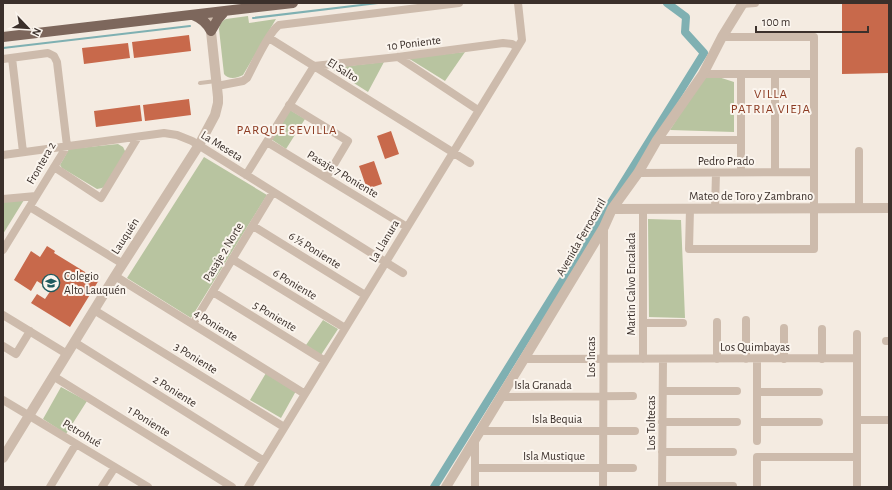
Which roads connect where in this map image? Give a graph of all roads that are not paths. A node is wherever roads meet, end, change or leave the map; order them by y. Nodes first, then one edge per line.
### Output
1 (293, 3) edge
2 (459, 3) edge
3 (518, 3) edge
4 (743, 3) edge
5 (756, 3) edge
6 (225, 11) junction
7 (209, 13) junction
8 (193, 15) junction
9 (211, 31) junction
10 (3, 37) edge
11 (722, 37) junction
12 (268, 38) junction
13 (517, 47) junction
14 (398, 57) junction
15 (12, 58) junction
16 (3, 59) edge
17 (314, 66) junction
18 (704, 74) junction
19 (741, 74) junction
20 (775, 74) junction
21 (814, 74) junction
22 (200, 83) dead end
23 (217, 83) junction
24 (289, 106) junction
25 (478, 110) junction
26 (138, 137) junction
27 (657, 140) junction
28 (741, 140) junction
29 (267, 142) junction
30 (199, 145) junction
31 (66, 146) junction
32 (859, 151) dead end
33 (23, 152) junction
34 (453, 152) junction
35 (3, 155) edge
36 (470, 163) dead end
37 (54, 167) junction
38 (741, 172) junction
39 (775, 172) junction
40 (814, 172) junction
41 (638, 173) junction
42 (716, 173) junction
43 (246, 175) junction
44 (326, 178) junction
45 (274, 192) junction
46 (36, 196) junction
47 (3, 199) edge
48 (30, 207) junction
49 (814, 208) junction
50 (859, 208) junction
51 (889, 208) edge
52 (612, 209) junction
53 (643, 209) junction
54 (690, 209) junction
55 (716, 209) junction
56 (253, 226) junction
57 (407, 227) junction
58 (604, 227) junction
59 (4, 247) edge
60 (232, 259) junction
61 (386, 262) junction
62 (123, 264) junction
63 (403, 273) dead end
64 (115, 276) junction
65 (213, 292) junction
66 (365, 295) junction
67 (94, 310) junction
68 (4, 317) edge
69 (746, 320) dead end
70 (717, 322) dead end
71 (643, 323) junction
72 (683, 323) dead end
73 (193, 324) junction
74 (345, 328) junction
75 (784, 328) dead end
76 (822, 329) dead end
77 (30, 331) junction
78 (857, 334) dead end
79 (74, 342) junction
80 (3, 346) edge
81 (67, 354) junction
82 (857, 358) junction
83 (524, 359) junction
84 (603, 359) junction
85 (643, 359) junction
86 (663, 359) junction
87 (716, 359) junction
88 (746, 359) junction
89 (757, 359) junction
90 (784, 359) junction
91 (822, 359) junction
92 (325, 361) junction
93 (53, 376) junction
94 (663, 391) junction
95 (737, 391) dead end
96 (757, 392) junction
97 (819, 392) dead end
98 (305, 394) junction
99 (603, 396) junction
100 (633, 396) dead end
101 (501, 397) junction
102 (3, 400) edge
103 (29, 416) junction
104 (857, 420) junction
105 (889, 420) edge
106 (662, 422) junction
107 (737, 422) dead end
108 (757, 422) junction
109 (819, 422) dead end
110 (284, 427) junction
111 (603, 431) junction
112 (635, 431) dead end
113 (477, 435) junction
114 (757, 441) dead end
115 (76, 444) junction
116 (662, 452) junction
117 (733, 452) dead end
118 (857, 457) junction
119 (3, 458) edge
120 (264, 460) junction
121 (115, 467) junction
122 (475, 468) junction
123 (603, 468) junction
124 (634, 468) dead end
125 (662, 486) edge
126 (733, 486) dead end
127 (50, 487) edge
128 (102, 487) edge
129 (148, 487) edge
130 (232, 487) edge
131 (248, 487) edge
132 (446, 487) edge
133 (475, 487) edge
134 (603, 487) edge
135 (757, 487) edge
136 (857, 487) edge

1 - 6 main road
2 - 12 street
3 - 13 street, La Llanura
4 - 5 street
4 - 11 street, Avenida Ferrocarril
6 - 7 main road
6 - 9 main road
7 - 8 main road
7 - 9 street, Lauquén
8 - 9 main road
8 - 10 main road
9 - 23 street, Lauquén
11 - 18 street, Avenida Ferrocarril
11 - 21 street
12 - 17 street, El Salto
12 - 23 street
13 - 14 street, 10 Poniente
13 - 25 street, La Llanura
14 - 17 street, 10 Poniente
14 - 25 street
15 - 16 street
15 - 31 street, Frontera 2
15 - 33 street
17 - 24 street
17 - 34 street, El Salto
18 - 19 street
18 - 27 street, Avenida Ferrocarril
19 - 20 street
19 - 28 street
20 - 21 street
20 - 39 street
21 - 40 street
22 - 23 lane
23 - 30 street, Lauquén
24 - 29 street
24 - 44 street
25 - 34 street, La Llanura
26 - 30 street, La Meseta
26 - 31 street, La Meseta
26 - 37 street
27 - 28 street
27 - 41 street, Avenida Ferrocarril
28 - 38 street
29 - 43 street
29 - 44 street, Pasaje 7 Poniente
30 - 43 street, La Meseta
30 - 62 street, Lauquén
31 - 33 street, La Meseta
31 - 37 street, Frontera 2
32 - 50 street
33 - 35 street, La Meseta
34 - 36 street, El Salto
34 - 57 street, La Llanura
37 - 46 street, Frontera 2
38 - 39 street, Pedro Prado
38 - 42 street, Pedro Prado
39 - 40 street, Pedro Prado
40 - 49 street
41 - 42 street, Pedro Prado
41 - 52 street, Avenida Ferrocarril
42 - 55 street
43 - 45 street, La Meseta
44 - 57 street, Pasaje 7 Poniente
45 - 56 street, Pasaje 2 Norte
45 - 61 street, La Meseta
46 - 47 street
46 - 48 street, Frontera 2
48 - 59 street, Frontera 2
48 - 62 street
49 - 50 street, Mateo de Toro y Zambrano
49 - 54 street
49 - 55 street, Mateo de Toro y Zambrano
50 - 51 street, Mateo de Toro y Zambrano
52 - 53 street, Mateo de Toro y Zambrano
52 - 58 street, Avenida Ferrocarril
53 - 54 street, Mateo de Toro y Zambrano
53 - 71 street, Martin Calvo Encalada
54 - 55 street, Mateo de Toro y Zambrano
56 - 60 street, Pasaje 2 Norte
56 - 66 street, 6 ½ Poniente
57 - 61 street, La Llanura
58 - 83 street, Avenida Ferrocarril
58 - 84 street, Los Incas
60 - 65 street, Pasaje 2 Norte
60 - 74 street, 6 Poniente
61 - 63 street, La Meseta
61 - 66 street, La Llanura
62 - 64 street, Lauquén
64 - 67 street, Lauquén
64 - 73 street, 4 Poniente
65 - 73 street, Pasaje 2 Norte
65 - 92 street, 5 Poniente
66 - 74 street, La Llanura
67 - 79 street, Lauquén
67 - 110 street, 3 Poniente
68 - 77 street
69 - 88 street
70 - 87 street
71 - 72 street
71 - 85 street, Martin Calvo Encalada
73 - 98 street, 4 Poniente
74 - 92 street, La Llanura
75 - 90 street
76 - 91 street
77 - 80 street
77 - 81 street
78 - 82 street
79 - 81 street, Lauquén
79 - 120 street, 2 Poniente
81 - 93 street, Lauquén
82 - 91 street, Los Quimbayas
82 - 104 street
83 - 84 street, Los Quimbayas
83 - 101 street, Avenida Ferrocarril
84 - 85 street, Los Quimbayas
84 - 99 street, Los Incas
85 - 86 street, Los Quimbayas
86 - 87 street, Los Quimbayas
86 - 94 street, Los Toltecas
87 - 88 street, Los Quimbayas
88 - 89 street, Los Quimbayas
89 - 90 street, Los Quimbayas
89 - 96 street
90 - 91 street, Los Quimbayas
92 - 98 street, La Llanura
93 - 103 street, Lauquén
93 - 130 street, 1 Poniente
94 - 95 street
94 - 106 street, Los Toltecas
96 - 97 street
96 - 108 street
98 - 110 street, La Llanura
99 - 100 street, Isla Granada
99 - 101 street, Isla Granada
99 - 111 street, Los Incas
101 - 113 street, Avenida Ferrocarril
102 - 103 street, Petrohué
103 - 115 street, Petrohué
103 - 119 street, Lauquén
104 - 105 street
104 - 118 street
106 - 107 street
106 - 116 street, Los Toltecas
108 - 109 street
108 - 114 street
110 - 120 street, La Llanura
111 - 112 street, Isla Bequia
111 - 113 street, Isla Bequia
111 - 123 street, Los Incas
113 - 122 street
113 - 132 street, Avenida Ferrocarril
115 - 121 street, Petrohué
115 - 127 street
116 - 117 street
116 - 125 street, Los Toltecas
118 - 135 street
118 - 136 street
120 - 131 street, La Llanura
121 - 128 street
121 - 129 street, Petrohué
122 - 123 street, Isla Mustique
122 - 133 street
123 - 124 street, Isla Mustique
123 - 134 street, Los Incas
125 - 126 street

